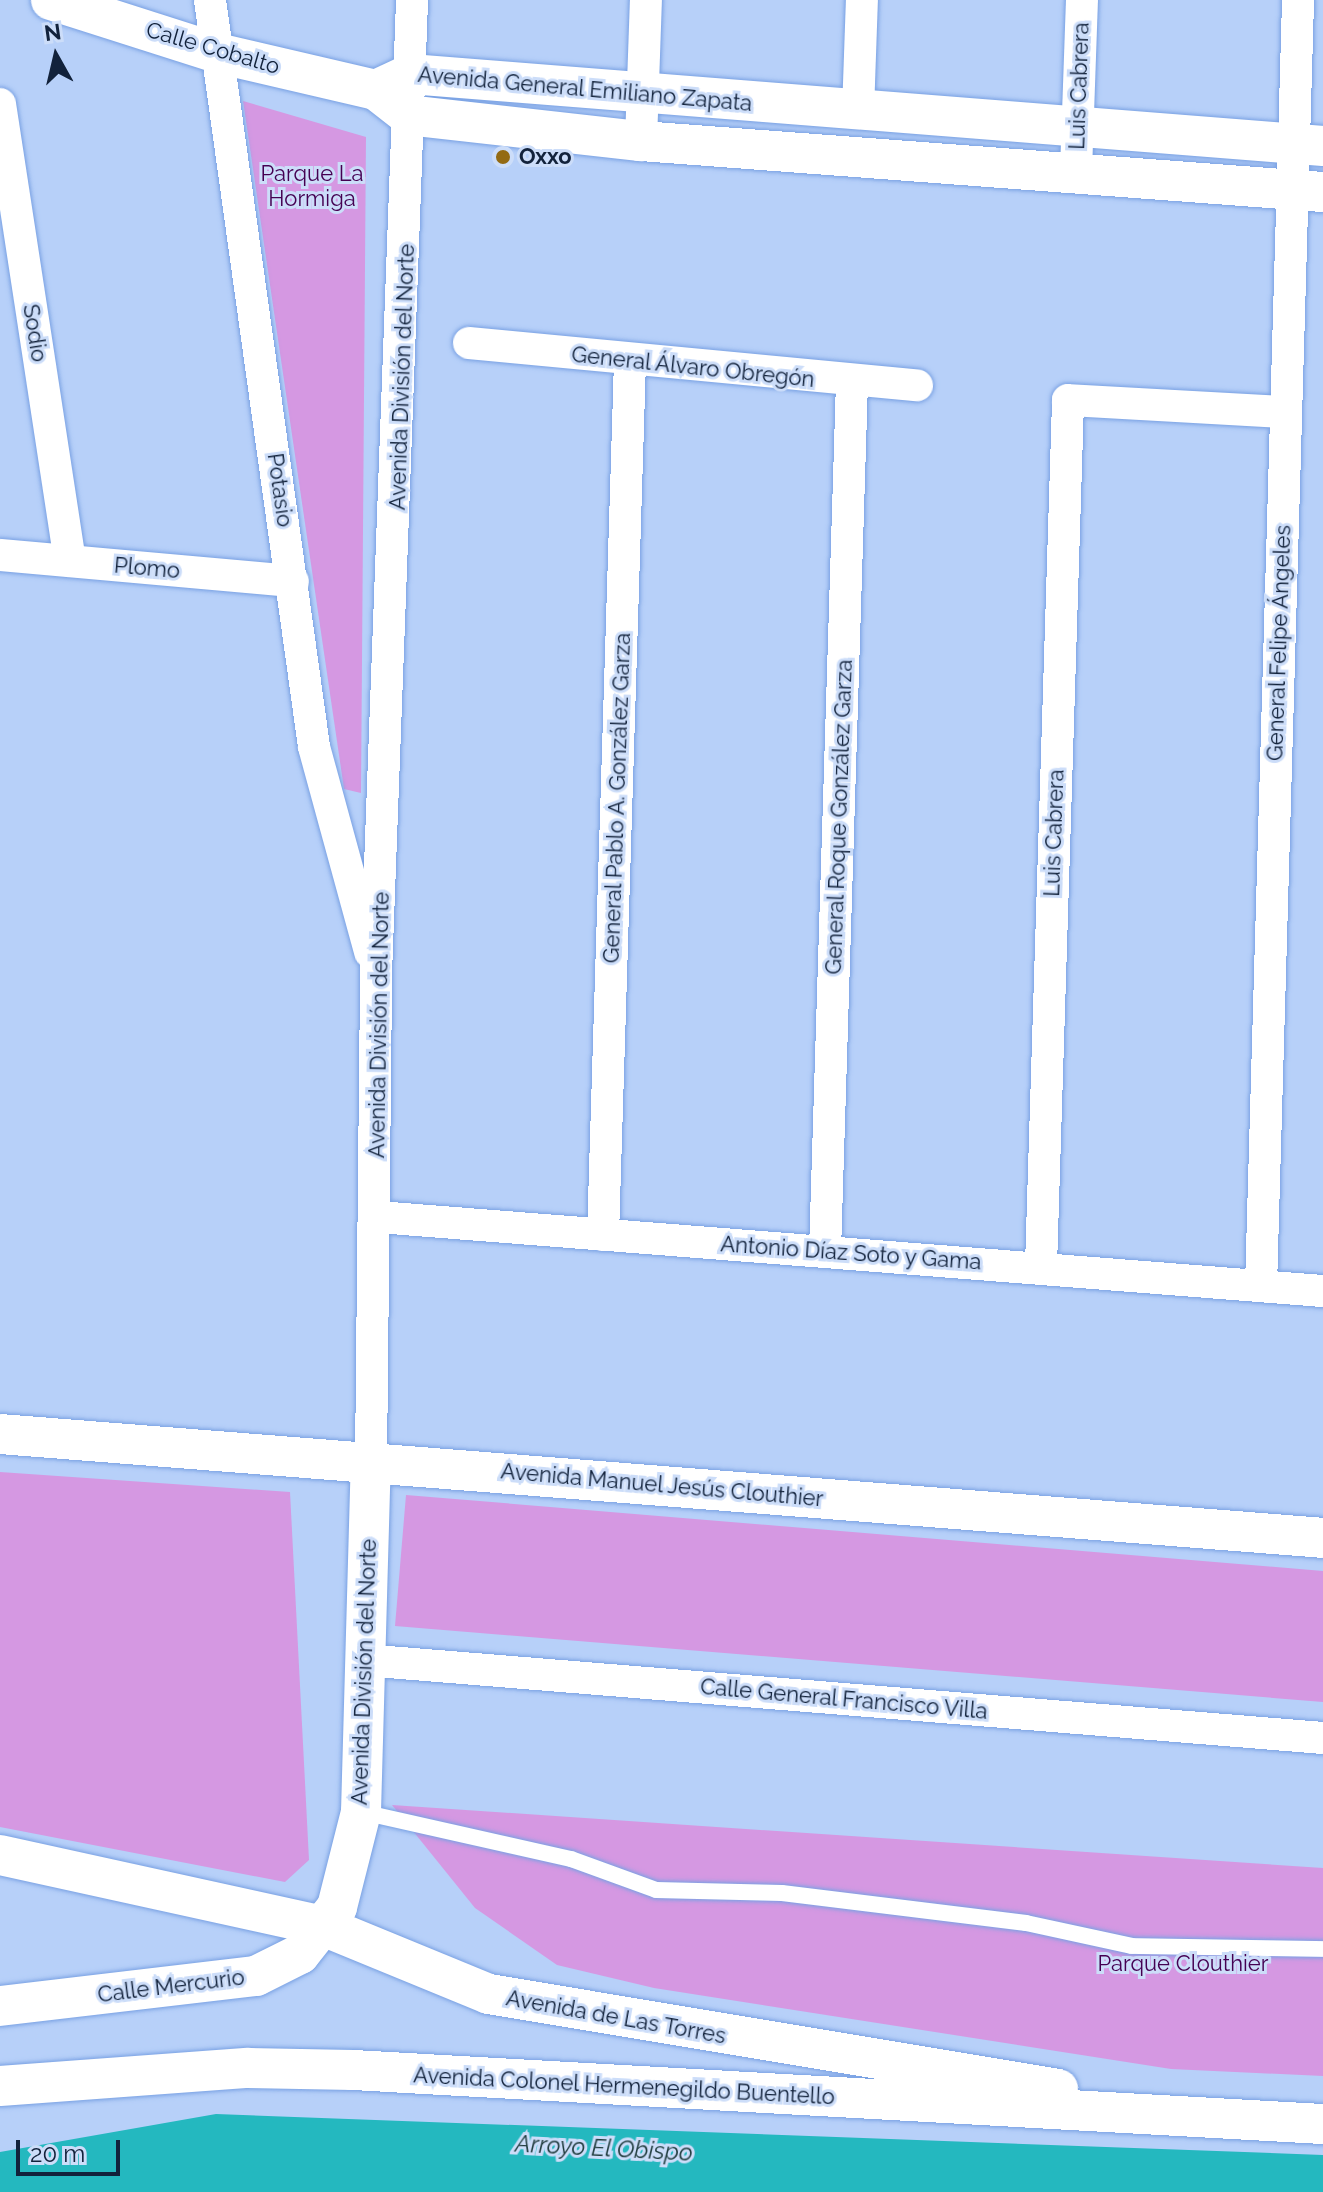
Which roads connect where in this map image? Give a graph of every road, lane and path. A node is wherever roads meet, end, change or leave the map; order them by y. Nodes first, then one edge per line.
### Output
1 (51, 0) edge
2 (210, 0) edge
3 (412, 0) edge
4 (646, 0) edge
5 (862, 0) edge
6 (1082, 0) edge
7 (1298, 0) edge
8 (217, 53) junction
9 (393, 82) junction
10 (643, 95) junction
11 (0, 104) edge
12 (858, 112) junction
13 (408, 115) junction
14 (1078, 130) junction
15 (641, 141) junction
16 (1308, 144) edge
17 (1076, 171) junction
18 (1307, 190) edge
19 (469, 343) dead end
20 (630, 361) junction
21 (852, 383) junction
22 (917, 385) dead end
23 (1285, 412) junction
24 (0, 555) edge
25 (70, 561) junction
26 (293, 581) junction
27 (376, 974) junction
28 (378, 1217) junction
29 (603, 1235) junction
30 (825, 1251) junction
31 (1041, 1266) junction
32 (1261, 1286) junction
33 (1323, 1291) edge
34 (0, 1434) edge
35 (371, 1462) junction
36 (1323, 1538) edge
37 (364, 1660) junction
38 (1323, 1738) edge
39 (361, 1812) junction
40 (0, 1855) edge
41 (323, 1926) junction
42 (1323, 1949) edge
43 (0, 2006) edge
44 (0, 2086) edge
45 (1247, 2122) junction
46 (1323, 2124) edge

1 - 8 street, Calle Cobalto
2 - 8 street, Potasio
3 - 9 street
4 - 10 street
5 - 12 street
6 - 14 street, Luis Cabrera
7 - 16 street, General Felipe Ángeles
8 - 9 street, Calle Cobalto
8 - 26 street, Potasio
9 - 10 street, Avenida General Emiliano Zapata
9 - 13 street, Avenida General Emiliano Zapata
10 - 12 street, Avenida General Emiliano Zapata
10 - 15 street
11 - 25 street, Sodio
12 - 14 street, Avenida General Emiliano Zapata
13 - 15 street, Avenida General Emiliano Zapata
13 - 27 street, Avenida División del Norte
14 - 16 street, Avenida General Emiliano Zapata
14 - 17 street, Luis Cabrera
15 - 17 street, Avenida General Emiliano Zapata
16 - 18 street, General Felipe Ángeles
17 - 18 street, Avenida General Emiliano Zapata
18 - 23 street, General Felipe Ángeles
19 - 20 street, General Álvaro Obregón
20 - 21 street, General Álvaro Obregón
20 - 29 street, General Pablo A. González Garza
21 - 22 street, General Álvaro Obregón
21 - 30 street, General Roque González Garza
23 - 31 street, Luis Cabrera
23 - 32 street, General Felipe Ángeles
24 - 25 street, Plomo
25 - 26 street, Plomo
26 - 27 street, Potasio
27 - 28 street, Avenida División del Norte
28 - 29 street, Antonio Díaz Soto y Gama
28 - 35 street, Avenida División del Norte
29 - 30 street, Antonio Díaz Soto y Gama
30 - 31 street, Antonio Díaz Soto y Gama
31 - 32 street, Antonio Díaz Soto y Gama
32 - 33 street, Antonio Díaz Soto y Gama
34 - 35 street, Avenida Manuel Jesús Clouthier
35 - 36 street, Avenida Manuel Jesús Clouthier
35 - 37 street, Avenida División del Norte
37 - 38 street, Calle General Francisco Villa
37 - 39 street, Avenida División del Norte
39 - 41 street, Avenida División del Norte
39 - 42 lane
40 - 41 street, Avenida de Las Torres
41 - 43 street, Calle Mercurio
41 - 45 street, Avenida de Las Torres
44 - 45 street, Avenida Colonel Hermenegildo Buentello
45 - 46 street

